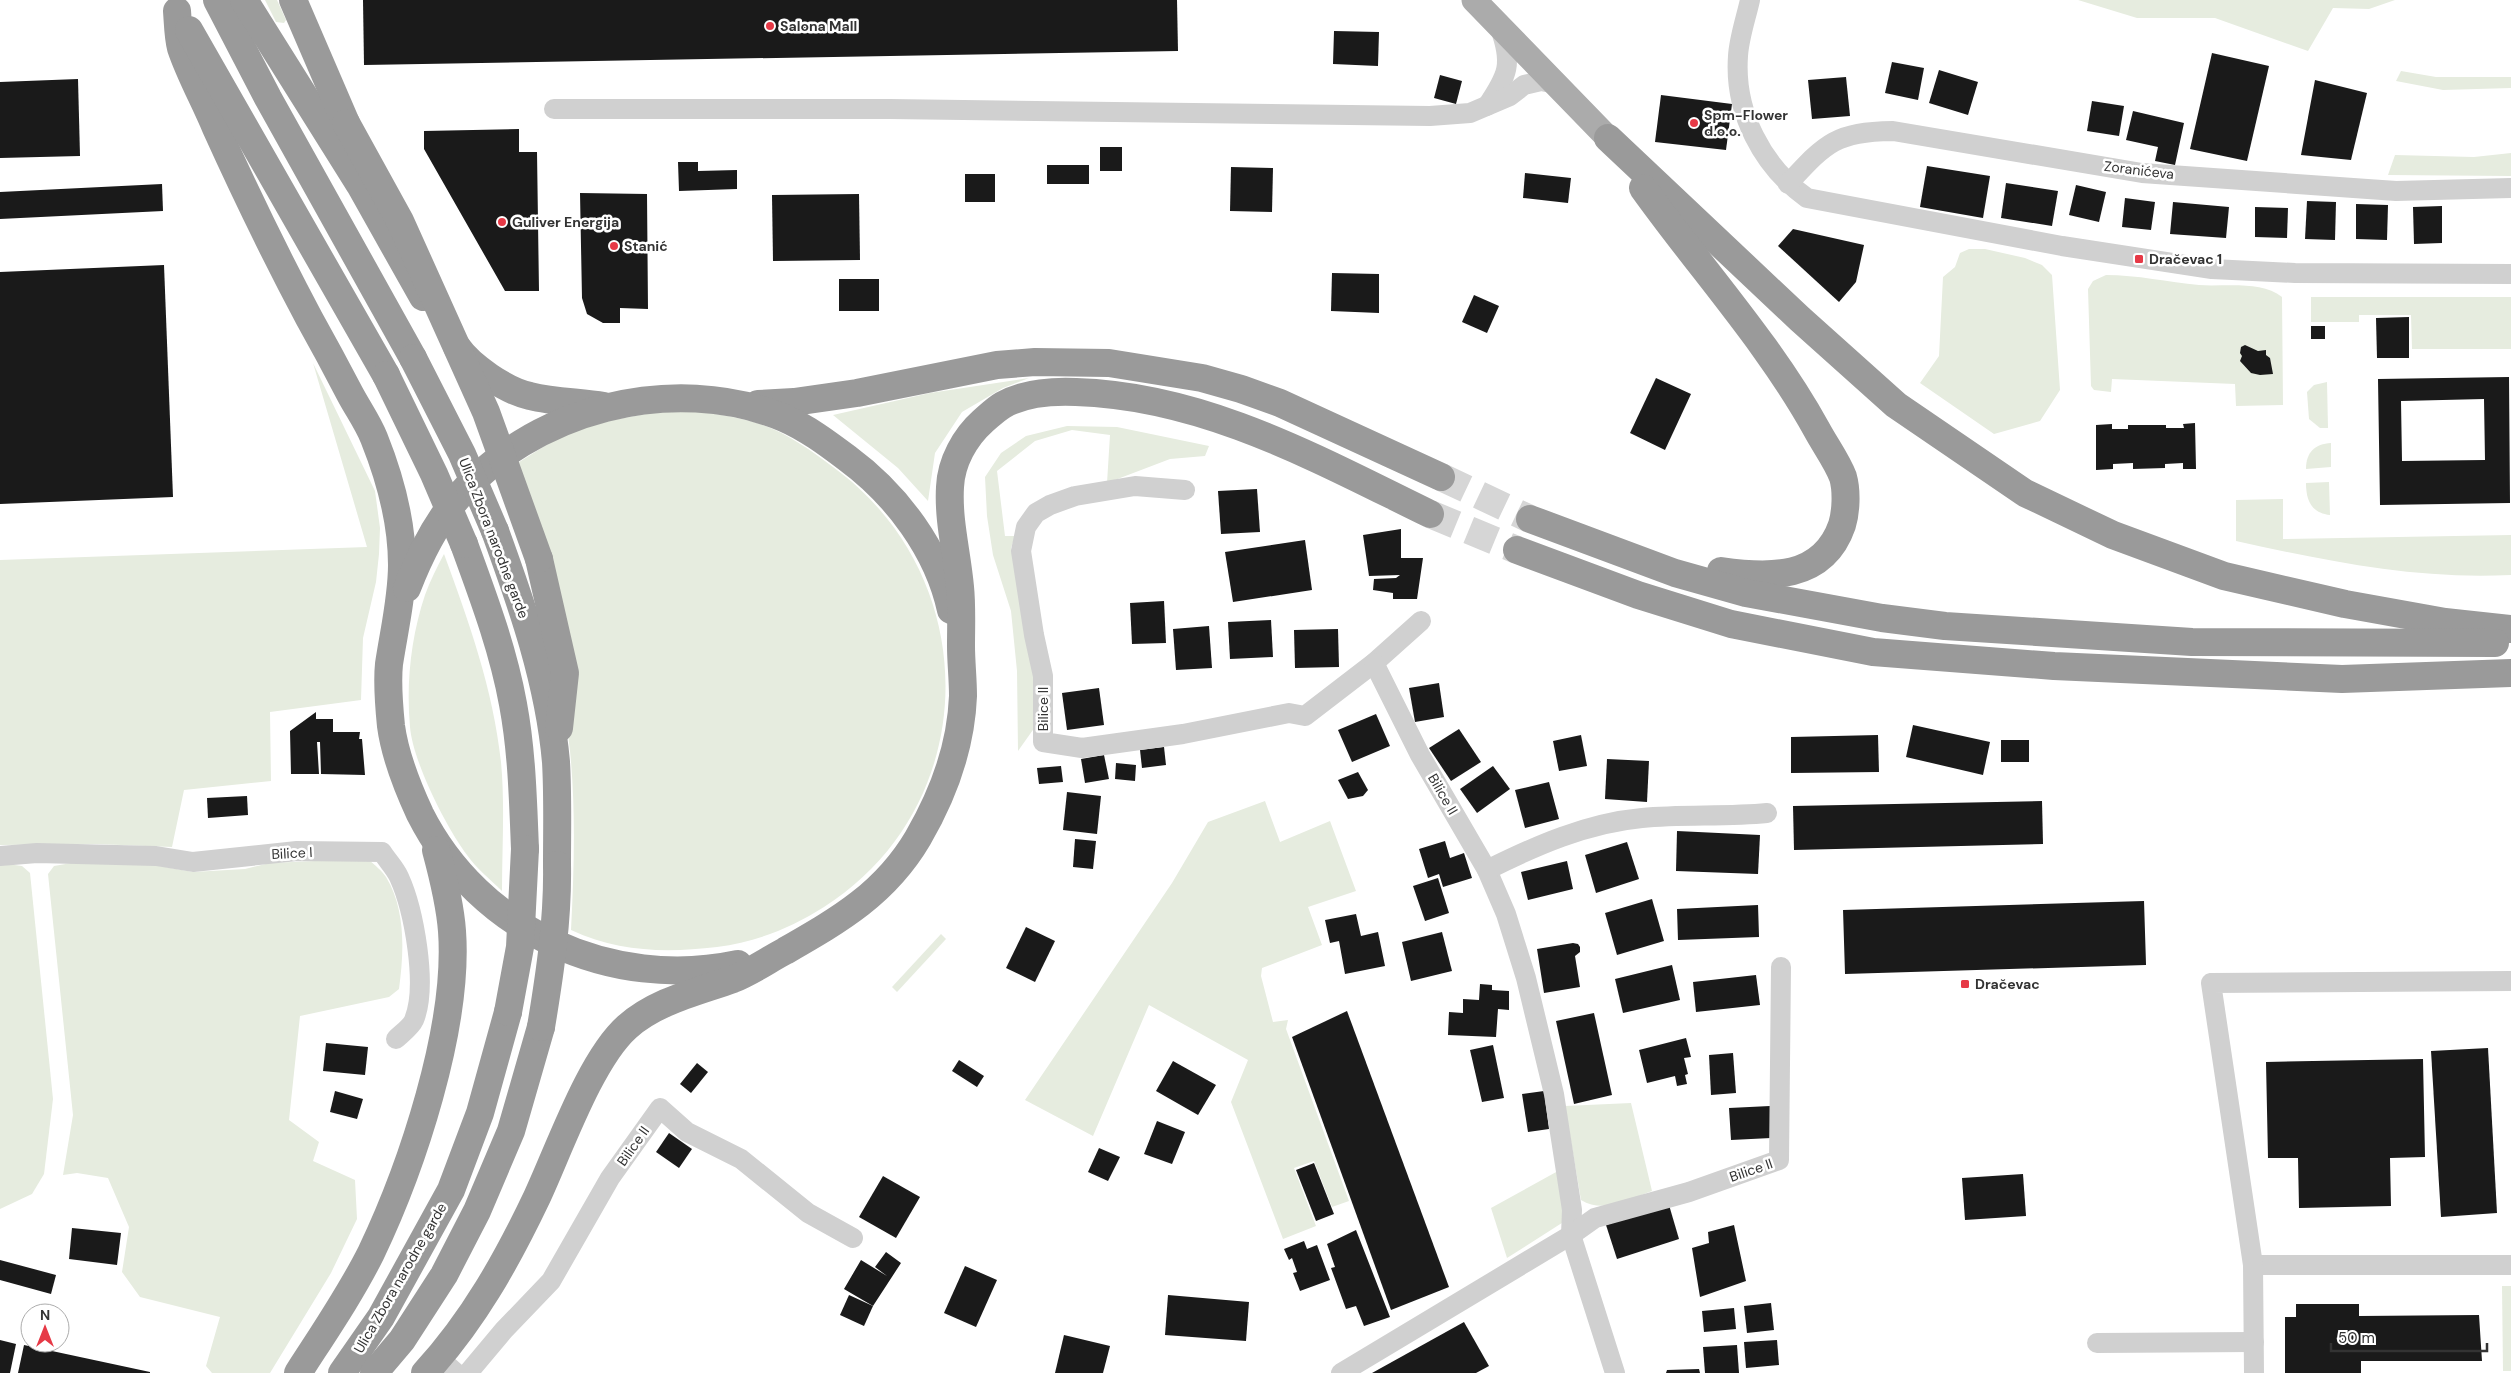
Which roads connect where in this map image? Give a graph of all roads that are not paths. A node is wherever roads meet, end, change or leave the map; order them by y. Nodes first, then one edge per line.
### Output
1 (217, 0) edge
2 (244, 0) edge
3 (293, 0) edge
4 (1474, 0) edge
5 (1750, 0) edge
6 (175, 5) edge
7 (1500, 26) junction
8 (1556, 84) junction
9 (1487, 106) junction
10 (554, 109) dead end
11 (1608, 138) junction
12 (1788, 184) junction
13 (2511, 188) edge
14 (2511, 274) edge
15 (738, 405) junction
16 (608, 407) junction
17 (1441, 477) tunnel mouth
18 (1186, 490) dead end
19 (1430, 514) tunnel mouth
20 (1530, 519) tunnel mouth
21 (1517, 550) tunnel mouth
22 (1640, 560) junction
23 (398, 609) junction
24 (1421, 621) dead end
25 (2511, 629) edge
26 (2511, 643) edge
27 (961, 656) junction
28 (1374, 663) junction
29 (2511, 673) edge
30 (556, 762) junction
31 (1767, 813) dead end
32 (433, 838) junction
33 (0, 856) edge
34 (1487, 870) junction
35 (794, 946) junction
36 (1781, 967) dead end
37 (2511, 981) edge
38 (396, 1040) dead end
39 (1571, 1235) junction
40 (853, 1238) dead end
41 (2253, 1264) junction
42 (2511, 1265) edge
43 (2254, 1342) junction
44 (2097, 1343) dead end
45 (440, 1368) edge
46 (298, 1373) edge
47 (342, 1373) edge
48 (374, 1373) edge
49 (468, 1373) edge
50 (1341, 1373) edge
51 (1615, 1373) edge
52 (2254, 1373) edge

1 - 30 highway, Ulica Zbora narodne garde, bridge
2 - 16 highway
3 - 30 highway, bridge
4 - 7 main road
5 - 12 street
6 - 23 highway
6 - 47 highway, Ulica Zbora narodne garde, bridge
7 - 8 main road
7 - 9 street
8 - 9 street
8 - 11 main road
9 - 10 street
11 - 22 highway
11 - 25 highway
12 - 13 street, Zoranićeva
12 - 14 street
15 - 16 highway
15 - 17 highway
15 - 27 highway
16 - 23 highway
18 - 28 street, Bilice II
19 - 27 highway
20 - 22 highway
21 - 29 highway
22 - 26 highway
23 - 32 highway
24 - 28 street, Bilice II
27 - 35 highway
28 - 34 street, Bilice II
30 - 48 highway, Ulica Zbora narodne garde, bridge
31 - 34 street
32 - 35 highway
32 - 46 highway
33 - 38 street, Bilice I
34 - 39 street, Bilice II
35 - 45 highway
36 - 39 street, Bilice II
37 - 41 street
39 - 50 street, Bilice II
39 - 51 street, Bilice II
40 - 49 street, Bilice II
41 - 42 street
41 - 43 street
43 - 44 street
43 - 52 street

